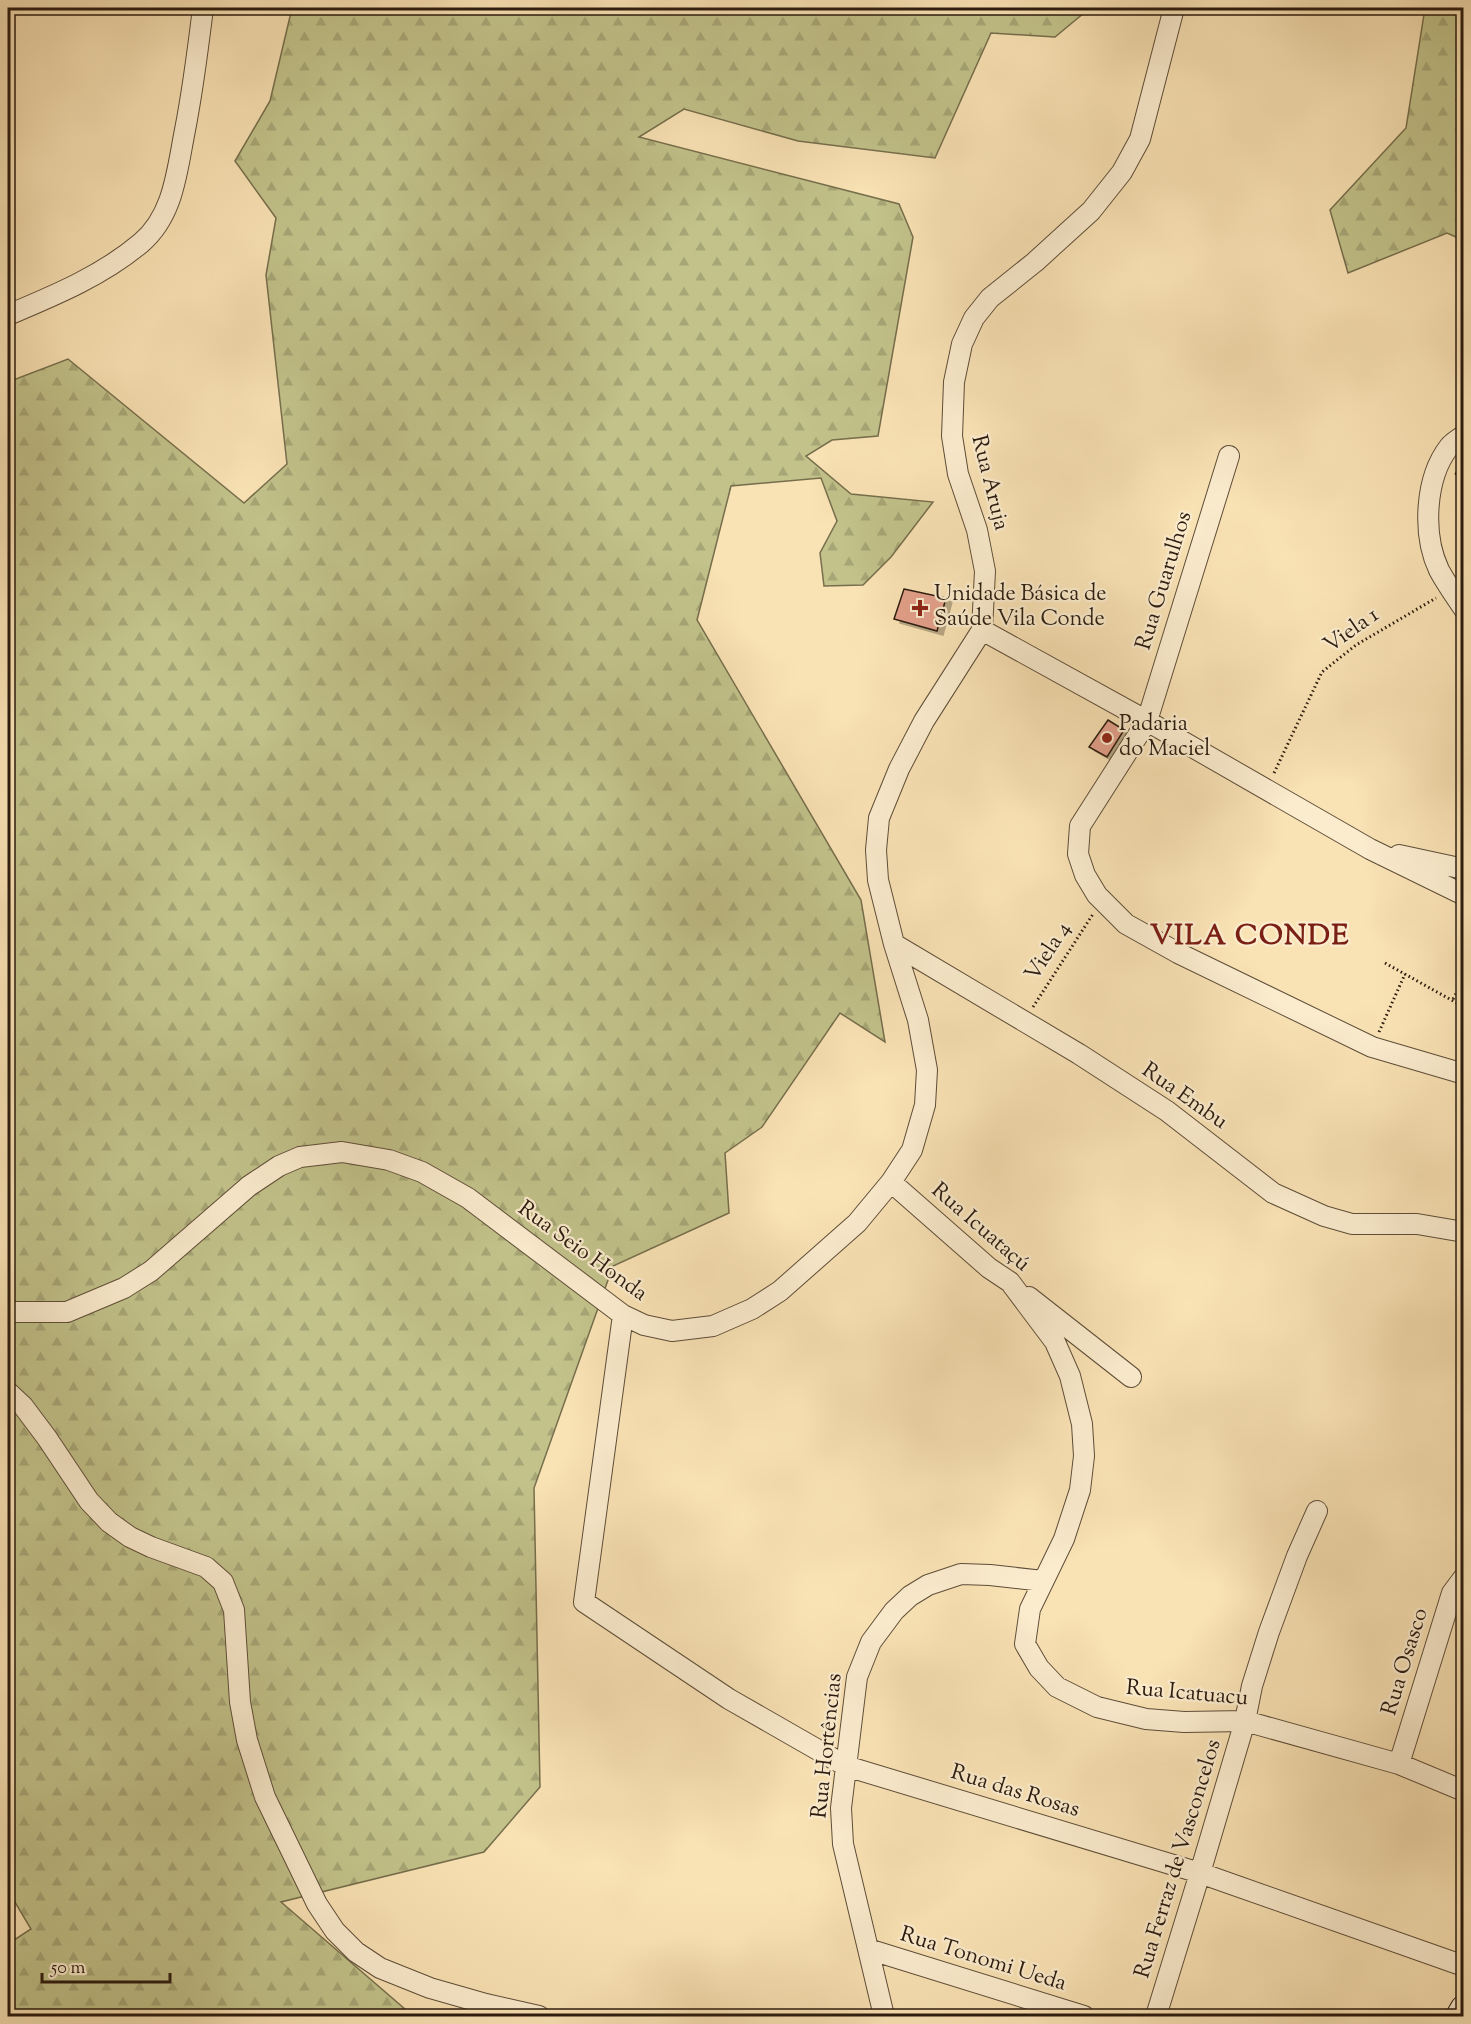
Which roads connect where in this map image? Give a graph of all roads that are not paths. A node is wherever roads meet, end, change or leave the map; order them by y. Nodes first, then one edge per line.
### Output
1 (203, 8) edge
2 (1174, 8) edge
3 (8, 315) edge
4 (1464, 435) edge
5 (1229, 456) dead end
6 (1464, 609) edge
7 (982, 630) junction
8 (1147, 721) junction
9 (1370, 849) junction
10 (1464, 869) edge
11 (1464, 895) edge
12 (894, 944) junction
13 (1464, 1074) edge
14 (891, 1182) junction
15 (1464, 1233) edge
16 (1010, 1282) junction
17 (8, 1312) edge
18 (623, 1315) junction
19 (1131, 1377) dead end
20 (8, 1392) edge
21 (1317, 1511) dead end
22 (1464, 1577) edge
23 (1043, 1581) junction
24 (1245, 1721) junction
25 (1399, 1764) junction
26 (846, 1766) junction
27 (1464, 1791) edge
28 (1200, 1873) junction
29 (868, 1949) junction
30 (1464, 1966) edge
31 (1464, 2009) edge
32 (881, 2012) edge
33 (538, 2016) edge
34 (1084, 2016) edge
35 (1156, 2016) edge
36 (1461, 2016) edge

1 - 3 street
2 - 7 street, Rua Aruja
4 - 6 street
5 - 8 street, Rua Guarulhos
7 - 8 street
7 - 12 street, Rua Aruja
8 - 9 street
8 - 13 street, Rua Guarulhos
9 - 10 street
9 - 11 street
12 - 14 street, Rua Seio Honda
12 - 15 street, Rua Embu
14 - 16 street, Rua Icuataçú
14 - 18 street, Rua Seio Honda
16 - 19 street
16 - 23 street, Rua Icuataçú
17 - 18 street, Rua Seio Honda
18 - 26 street, Rua das Rosas
20 - 33 street
21 - 24 street, Rua Ferraz de Vasconcelos
22 - 25 street, Rua Osasco
23 - 24 street, Rua Icatuacu
23 - 26 street, Rua Hortências
24 - 25 street, Rua Icatuacu
24 - 28 street, Rua Ferraz de Vasconcelos
25 - 27 street, Rua Icatuacu
26 - 28 street, Rua das Rosas
26 - 29 street, Rua Hortências
28 - 30 street, Rua das Rosas
28 - 35 street, Rua Ferraz de Vasconcelos
29 - 32 street, Rua Hortências
29 - 34 street, Rua Tonomi Ueda
31 - 36 street

